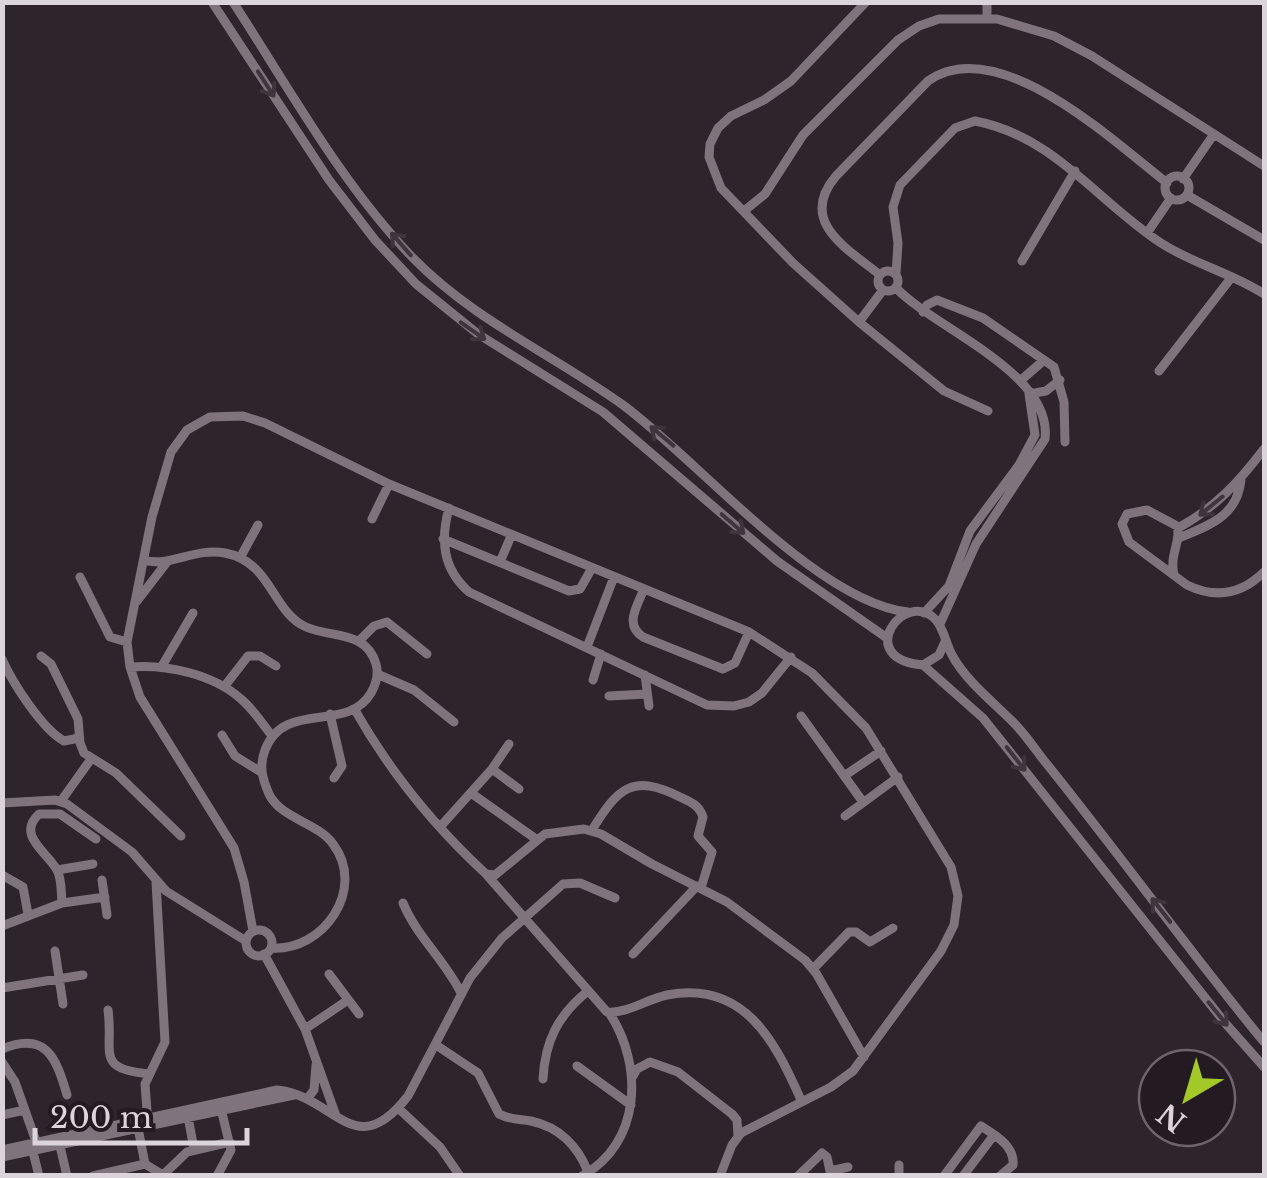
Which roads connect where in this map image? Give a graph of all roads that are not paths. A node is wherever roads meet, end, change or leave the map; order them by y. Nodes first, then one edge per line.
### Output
1 (212, 2) edge
2 (233, 2) edge
3 (866, 2) edge
4 (987, 2) edge
5 (240, 13) junction
6 (987, 18) junction
7 (224, 22) junction
8 (1214, 134) junction
9 (1264, 166) edge
10 (1076, 171) junction
11 (1184, 179) junction
12 (1167, 183) junction
13 (1186, 195) junction
14 (1171, 198) junction
15 (744, 211) junction
16 (1147, 233) junction
17 (1264, 240) edge
18 (1022, 261) dead end
19 (880, 274) junction
20 (896, 274) junction
21 (1231, 278) junction
22 (896, 288) junction
23 (883, 290) junction
24 (1264, 294) edge
25 (923, 312) junction
26 (859, 322) junction
27 (1043, 360) junction
28 (1158, 371) dead end
29 (1060, 380) junction
30 (1020, 381) junction
31 (1029, 394) junction
32 (988, 411) dead end
33 (1064, 442) dead end
34 (1264, 449) edge
35 (389, 484) junction
36 (1001, 495) junction
37 (449, 508) junction
38 (372, 518) dead end
39 (258, 525) dead end
40 (510, 536) junction
41 (1177, 537) junction
42 (443, 539) junction
43 (1150, 556) junction
44 (240, 558) junction
45 (144, 560) junction
46 (169, 560) junction
47 (500, 562) junction
48 (592, 568) junction
49 (1264, 572) edge
50 (1174, 575) junction
51 (80, 577) dead end
52 (614, 577) junction
53 (644, 589) junction
54 (908, 612) junction
55 (131, 613) junction
56 (193, 613) dead end
57 (924, 613) junction
58 (940, 624) junction
59 (749, 632) junction
60 (887, 638) junction
61 (127, 642) junction
62 (359, 642) junction
63 (945, 642) junction
64 (587, 647) junction
65 (427, 654) dead end
66 (601, 654) junction
67 (41, 656) dead end
68 (791, 657) junction
69 (2, 659) edge
70 (923, 665) junction
71 (162, 666) junction
72 (276, 666) dead end
73 (130, 667) junction
74 (378, 674) junction
75 (645, 675) junction
76 (592, 680) dead end
77 (224, 687) junction
78 (647, 694) junction
79 (610, 696) dead end
80 (649, 706) dead end
81 (997, 706) junction
82 (355, 710) junction
83 (330, 714) junction
84 (801, 716) dead end
85 (983, 718) junction
86 (454, 722) dead end
87 (222, 736) dead end
88 (272, 736) junction
89 (79, 738) junction
90 (509, 744) dead end
91 (880, 750) junction
92 (91, 759) junction
93 (492, 769) junction
94 (261, 772) junction
95 (844, 776) junction
96 (898, 777) junction
97 (334, 778) dead end
98 (519, 789) dead end
99 (471, 793) junction
100 (61, 801) junction
101 (864, 802) junction
102 (2, 803) edge
103 (845, 816) dead end
104 (440, 827) junction
105 (592, 830) junction
106 (181, 836) dead end
107 (96, 839) dead end
108 (536, 839) junction
109 (93, 864) dead end
110 (57, 870) junction
111 (486, 874) junction
112 (2, 875) edge
113 (102, 880) dead end
114 (156, 882) junction
115 (699, 887) junction
116 (104, 897) junction
117 (615, 898) dead end
118 (62, 903) junction
119 (403, 903) dead end
120 (28, 914) junction
121 (108, 915) dead end
122 (524, 918) junction
123 (2, 926) edge
124 (894, 928) dead end
125 (253, 931) junction
126 (246, 941) junction
127 (56, 951) dead end
128 (267, 951) junction
129 (634, 954) dead end
130 (1204, 965) junction
131 (812, 968) junction
132 (83, 974) dead end
133 (329, 974) dead end
134 (1186, 974) junction
135 (58, 978) junction
136 (2, 988) edge
137 (588, 991) junction
138 (462, 993) junction
139 (348, 1000) junction
140 (63, 1004) dead end
141 (108, 1010) dead end
142 (359, 1014) dead end
143 (610, 1014) junction
144 (305, 1029) junction
145 (1264, 1042) edge
146 (436, 1045) junction
147 (2, 1050) edge
148 (316, 1057) junction
149 (864, 1057) junction
150 (2, 1062) edge
151 (577, 1066) dead end
152 (1264, 1067) edge
153 (149, 1074) junction
154 (633, 1076) junction
155 (543, 1079) dead end
156 (67, 1094) dead end
157 (302, 1096) junction
158 (801, 1100) junction
159 (631, 1105) junction
160 (398, 1108) junction
161 (221, 1109) junction
162 (25, 1110) junction
163 (2, 1115) edge
164 (188, 1116) junction
165 (336, 1116) junction
166 (144, 1124) junction
167 (994, 1135) junction
168 (738, 1136) junction
169 (230, 1142) junction
170 (60, 1146) junction
171 (194, 1148) junction
172 (36, 1149) junction
173 (2, 1154) edge
174 (144, 1164) junction
175 (848, 1167) dead end
176 (830, 1173) edge
177 (585, 1174) edge
178 (39, 1176) edge
179 (67, 1176) edge
180 (92, 1176) edge
181 (217, 1176) edge
182 (460, 1176) edge
183 (720, 1176) edge
184 (798, 1176) edge
185 (944, 1176) edge
186 (963, 1176) edge
187 (1000, 1176) edge

1 - 7 street
2 - 5 street
3 - 15 street
4 - 6 street
5 - 7 street
54 -> 5 street
6 - 8 street
6 - 15 street
7 -> 60 street
8 - 9 street
8 - 11 street
10 - 16 street
10 - 18 street
10 - 20 street
11 - 12 street
11 - 13 street
12 - 14 street
12 - 19 street
13 - 14 street
13 - 17 street
14 - 16 street
15 - 26 street
16 - 21 street
19 - 20 street
19 - 23 street
20 - 22 street
21 - 24 street
21 - 28 street
22 - 23 street
22 - 25 street
23 - 26 street
25 - 27 street
25 - 30 street
26 - 32 street
27 - 29 street
27 - 30 street
29 - 31 street
29 - 33 street
30 - 31 street
31 - 36 street
34 - 41 street
35 - 37 street
35 - 38 street
35 - 45 street
36 - 57 street
36 - 58 street
37 - 40 street
37 - 42 street
39 - 44 street
40 - 47 street
40 - 48 street
41 - 43 street
41 - 43 street
41 - 50 street
42 - 47 street
42 - 64 street
43 - 50 street
44 - 46 street
44 - 62 street
45 - 46 street
45 - 55 street
46 - 55 street
47 - 48 street
48 - 52 street
49 - 50 street
51 - 61 street
52 - 53 street
52 - 64 street
53 - 59 street
53 - 59 street
54 - 57 street
54 - 60 street
55 - 61 street
56 - 71 street
57 - 58 street
58 - 63 street
59 - 68 street
60 - 70 street
61 - 73 street
62 - 65 street
62 - 74 street
63 - 70 street
63 - 81 street
64 - 66 street
66 - 75 street
66 - 76 street
67 - 89 street
68 - 75 street
68 - 91 street
69 - 89 street
70 - 85 street
71 - 73 street
71 - 77 street
72 - 77 street
73 - 125 street
74 - 82 street
74 - 86 street
75 - 78 street
77 - 88 street
78 - 79 street
78 - 80 street
81 - 85 street
130 -> 81 street
82 - 83 street
82 - 104 street
83 - 88 street
83 - 97 street
84 - 95 street
85 -> 134 street
87 - 94 street
88 - 94 street
89 - 92 street
90 - 93 street
91 - 95 street
91 - 96 street
92 - 100 street
92 - 106 street
93 - 98 street
93 - 99 street
94 - 128 street
95 - 101 street
96 - 101 street
96 - 149 street
99 - 104 street
99 - 108 street
100 - 102 street
100 - 114 street
101 - 103 street
104 - 111 street
105 - 108 street
105 - 115 street
105 - 115 street
107 - 110 street
108 - 111 street
109 - 110 street
110 - 118 street
111 - 122 street
112 - 120 street
113 - 116 street
114 - 126 street
114 - 153 street
115 - 129 street
115 - 131 street
116 - 118 street
116 - 121 street
117 - 122 street
118 - 120 street
119 - 138 street
120 - 123 street
122 - 137 street
122 - 138 street
124 - 131 street
125 - 126 street
125 - 128 street
126 - 128 street
127 - 135 street
128 - 144 street
130 - 134 street
130 - 145 street
131 - 149 street
132 - 135 street
133 - 139 street
134 -> 152 street
135 - 136 street
135 - 140 street
137 - 143 street
137 - 155 street
138 - 146 street
139 - 142 street
139 - 144 street
141 - 153 street
143 - 154 street
143 - 158 street
144 - 148 street
146 - 160 street
146 - 177 street
147 - 156 street
148 - 157 street
148 - 165 street
149 - 158 street
150 - 162 street
151 - 159 street
153 - 166 street
154 - 159 street
154 - 168 street
157 - 161 street
157 - 165 street
157 - 166 street
158 - 168 street
159 - 177 street
160 - 165 street
160 - 182 street
161 - 164 street
161 - 169 street
162 - 163 street
162 - 172 street
164 - 166 street
164 - 171 street
166 - 170 street
166 - 172 street
166 - 174 street
167 - 185 street
167 - 186 street
167 - 187 street
168 - 183 street
169 - 171 street
169 - 181 street
170 - 172 street
170 - 179 street
171 - 174 street
172 - 173 street
172 - 178 street
174 - 180 street
175 - 176 street
176 - 184 street

